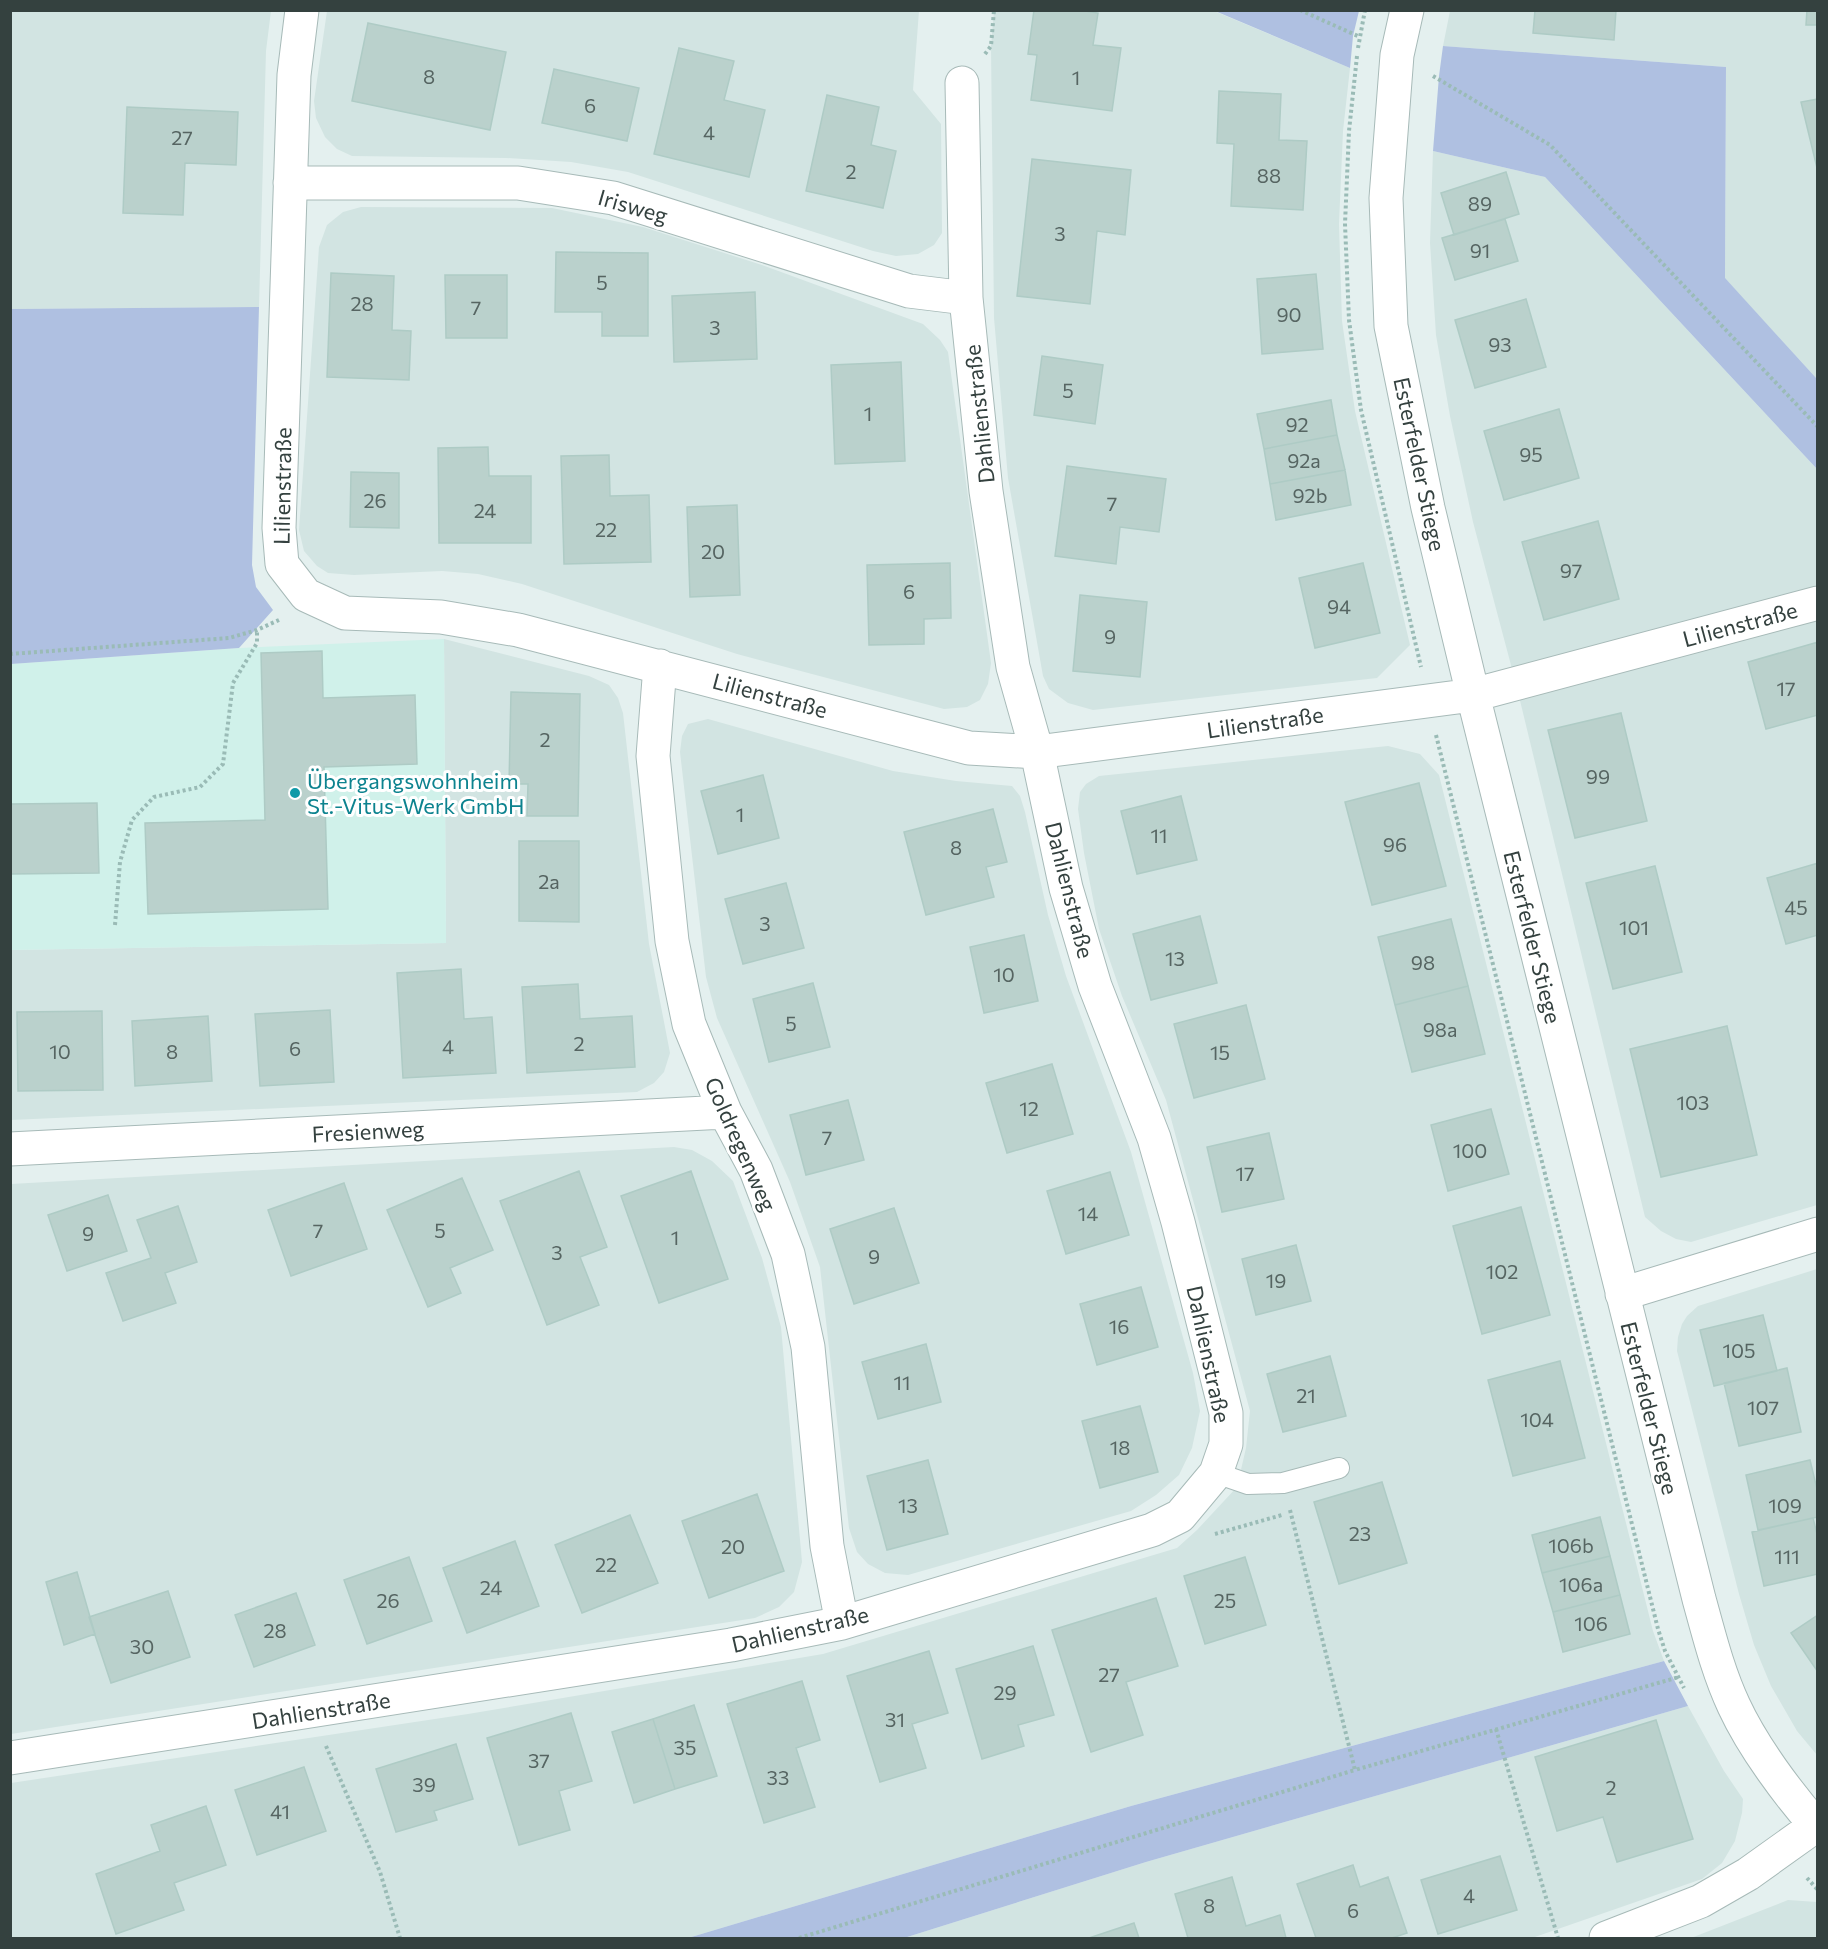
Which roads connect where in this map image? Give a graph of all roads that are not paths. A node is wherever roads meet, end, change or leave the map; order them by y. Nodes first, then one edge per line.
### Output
1 (302, 10) edge
2 (1407, 10) edge
3 (962, 83) road end
4 (290, 183) junction
5 (966, 298) junction
6 (1818, 603) edge
7 (660, 666) junction
8 (1473, 695) junction
9 (1037, 752) junction
10 (725, 1112) junction
11 (10, 1149) edge
12 (1818, 1234) edge
13 (1622, 1294) junction
14 (1339, 1468) dead end
15 (1216, 1473) junction
16 (842, 1623) junction
17 (10, 1758) edge
18 (1817, 1826) edge
19 (1606, 1938) edge

1 - 4 street, Lilienstraße
2 - 8 street, Esterfelder Stiege
3 - 5 street, Dahlienstraße
4 - 5 street, Irisweg
4 - 7 street, Lilienstraße
5 - 9 street, Dahlienstraße
6 - 8 street, Lilienstraße
7 - 9 street, Lilienstraße
7 - 10 street, Goldregenweg
8 - 9 street, Lilienstraße
8 - 13 street, Esterfelder Stiege
9 - 15 street, Dahlienstraße
10 - 11 street, Fresienweg
10 - 16 street, Goldregenweg
12 - 13 street
13 - 18 street, Esterfelder Stiege
14 - 15 lane
15 - 16 street, Dahlienstraße
16 - 17 street, Dahlienstraße
18 - 19 street

